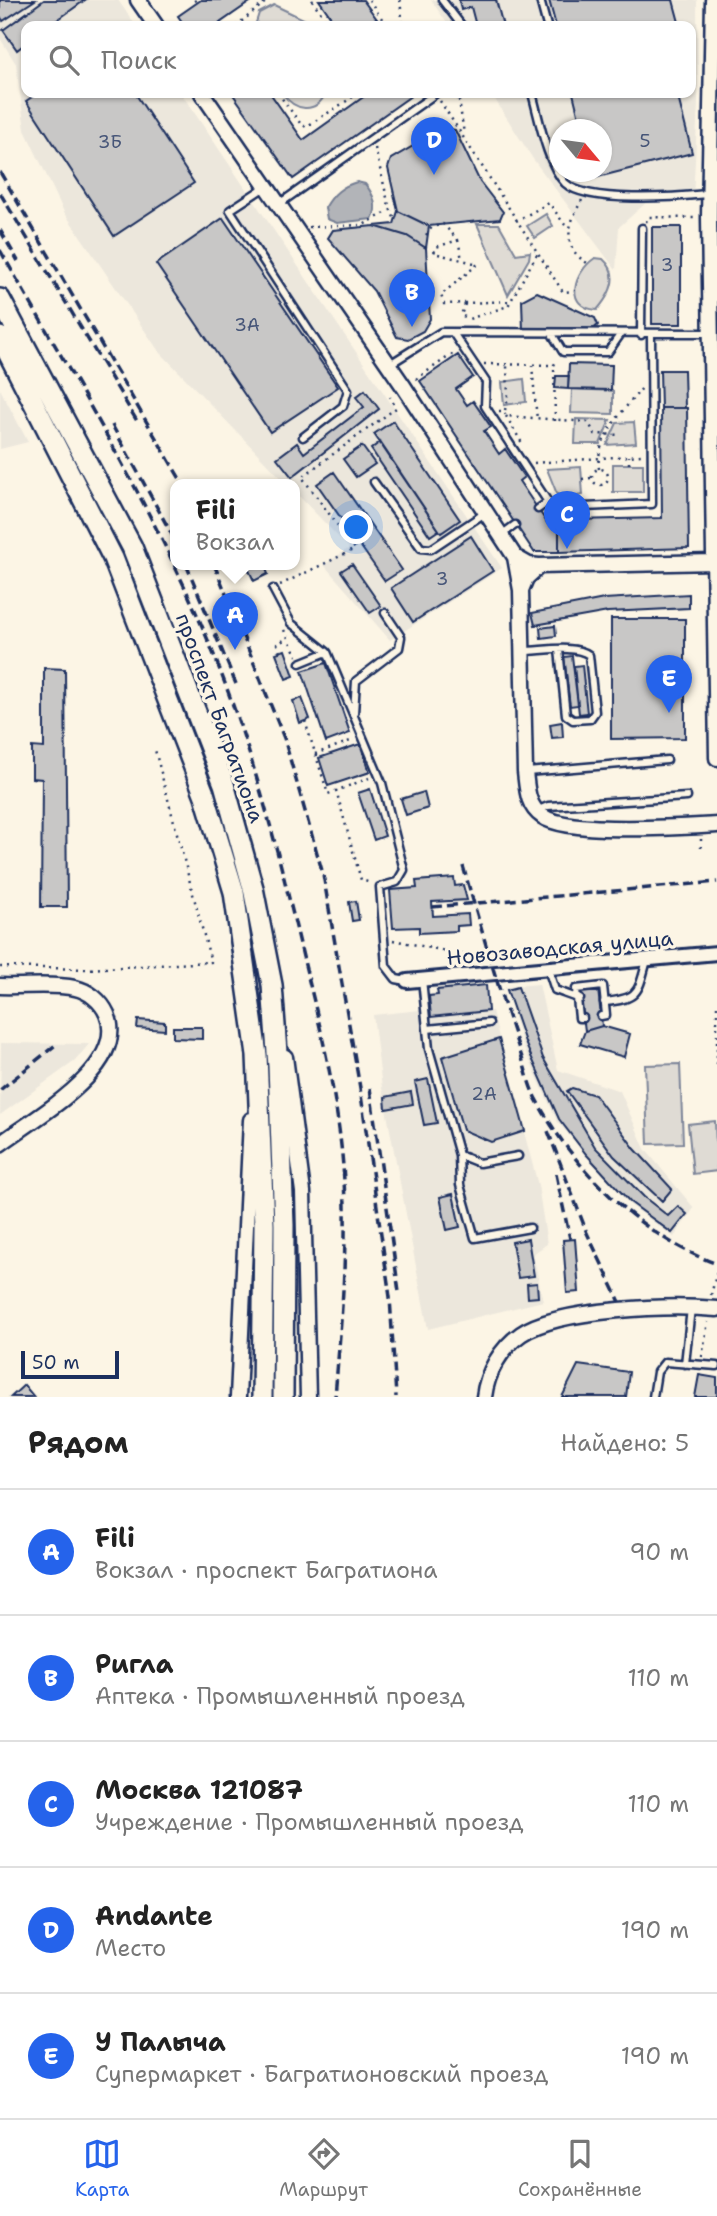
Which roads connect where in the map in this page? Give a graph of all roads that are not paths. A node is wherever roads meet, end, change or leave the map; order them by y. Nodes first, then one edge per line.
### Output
1 (138, 0) edge
2 (442, 0) edge
3 (540, 0) edge
4 (713, 0) edge
5 (153, 21) edge
6 (457, 21) edge
7 (546, 21) edge
8 (715, 31) edge
9 (205, 98) edge
10 (429, 98) edge
11 (533, 98) edge
12 (267, 186) junction
13 (709, 194) junction
14 (279, 204) junction
15 (642, 228) road end
16 (0, 299) edge
17 (453, 333) junction
18 (711, 333) junction
19 (552, 334) junction
20 (620, 335) junction
21 (641, 335) junction
22 (651, 335) junction
23 (0, 337) edge
24 (389, 365) junction
25 (303, 437) dead end
26 (374, 482) dead end
27 (548, 502) junction
28 (538, 509) dead end
29 (485, 513) junction
30 (715, 522) edge
31 (516, 524) dead end
32 (500, 536) junction
33 (515, 557) junction
34 (714, 562) junction
35 (539, 566) junction
36 (275, 588) road end
37 (521, 590) junction
38 (385, 613) dead end
39 (559, 650) junction
40 (522, 651) junction
41 (327, 652) junction
42 (300, 663) road end
43 (716, 690) edge
44 (354, 715) junction
45 (717, 758) edge
46 (667, 760) dead end
47 (525, 772) junction
48 (687, 797) dead end
49 (536, 811) junction
50 (717, 825) edge
51 (717, 953) edge
52 (647, 960) junction
53 (547, 968) junction
54 (422, 979) junction
55 (407, 981) joint
56 (272, 985) junction
57 (0, 986) edge
58 (579, 999) junction
59 (602, 1002) junction
60 (252, 1010) junction
61 (601, 1016) dead end
62 (583, 1018) dead end
63 (489, 1023) dead end
64 (427, 1029) junction
65 (0, 1144) edge
66 (459, 1156) junction
67 (518, 1156) dead end
68 (530, 1228) dead end
69 (691, 1308) junction
70 (717, 1309) edge
71 (685, 1364) junction
72 (717, 1366) edge
73 (238, 1397) edge
74 (262, 1397) edge
75 (283, 1397) edge
76 (308, 1397) edge
77 (484, 1397) edge
78 (653, 1397) edge

1 - 5 street
2 - 6 lane
3 - 7 lane
4 - 8 street
8 - 13 street
9 - 12 street
10 - 14 lane
11 - 13 lane
12 - 14 street
12 - 25 lane
13 - 18 street
14 - 24 street
15 - 21 lane
16 - 56 main road, проспект Багратиона
17 - 19 lane
17 - 24 lane
17 - 27 lane
18 - 22 lane
18 - 30 street
19 - 20 lane
19 - 20 lane
20 - 21 lane
21 - 22 lane
22 - 27 lane
23 - 60 main road, проспект Багратиона
24 - 29 street
26 - 29 lane
27 - 28 lane
29 - 32 street
30 - 34 street
31 - 32 lane
32 - 33 street
33 - 35 street
33 - 37 street
34 - 35 street
34 - 43 street
35 - 37 street
36 - 41 lane
37 - 40 street
38 - 44 lane
39 - 39 lane
39 - 40 lane
40 - 47 street
41 - 42 lane
41 - 44 lane
43 - 45 street
44 - 55 lane
46 - 47 lane
47 - 49 street
48 - 49 lane
49 - 50 street
51 - 52 street, Новозаводская улица
52 - 53 street, Новозаводская улица
52 - 59 lane
53 - 54 street, Новозаводская улица
53 - 58 lane
54 - 55 street, Новозаводская улица
54 - 64 lane
56 - 75 main road, проспект Багратиона
56 - 76 street
57 - 65 street
58 - 59 lane
58 - 62 lane
59 - 61 lane
60 - 73 street
60 - 74 main road, проспект Багратиона
63 - 64 lane
64 - 66 lane
66 - 67 lane
66 - 68 lane
69 - 70 street
69 - 71 lane
69 - 77 street
71 - 72 lane
71 - 78 lane

